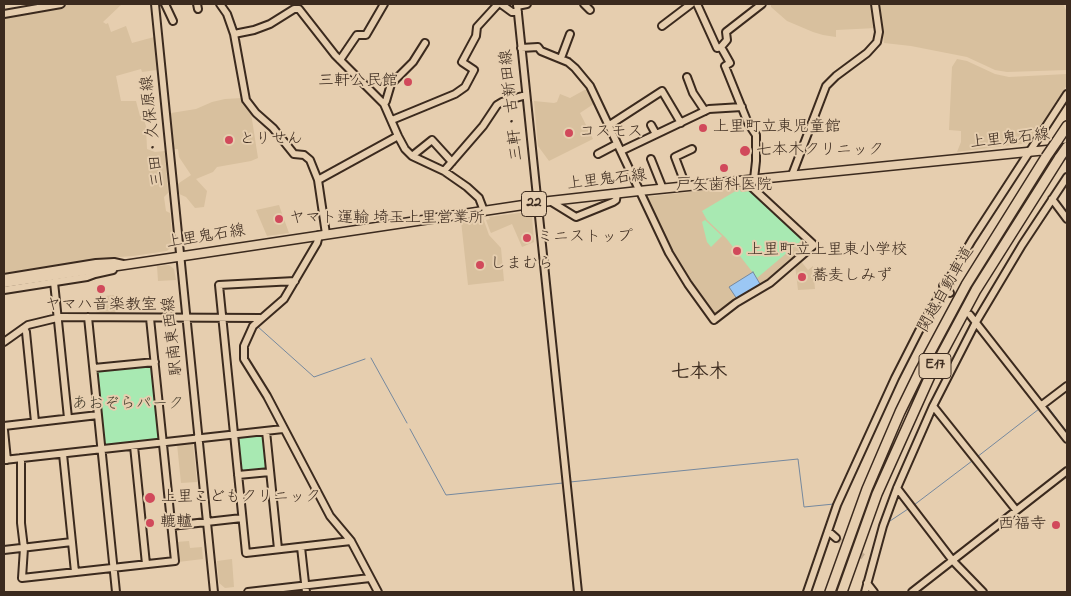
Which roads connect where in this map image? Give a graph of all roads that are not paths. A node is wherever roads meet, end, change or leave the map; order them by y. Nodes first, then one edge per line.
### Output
1 (61, 4) edge
2 (155, 4) edge
3 (165, 4) edge
4 (220, 4) edge
5 (384, 4) edge
6 (500, 4) edge
7 (527, 4) edge
8 (584, 4) edge
9 (697, 4) edge
10 (762, 4) edge
11 (875, 4) edge
12 (687, 5) edge
13 (517, 7) edge
14 (590, 10) dead end
15 (4, 14) edge
16 (173, 21) dead end
17 (662, 26) dead end
18 (234, 34) junction
19 (570, 34) dead end
20 (425, 43) dead end
21 (721, 47) junction
22 (521, 48) junction
23 (561, 58) junction
24 (340, 60) junction
25 (687, 77) dead end
26 (1067, 94) edge
27 (526, 96) junction
28 (384, 104) junction
29 (742, 108) junction
30 (705, 111) junction
31 (392, 120) junction
32 (681, 123) junction
33 (652, 125) dead end
34 (608, 126) junction
35 (1067, 126) edge
36 (656, 134) junction
37 (398, 136) junction
38 (619, 147) junction
39 (1067, 147) edge
40 (692, 149) dead end
41 (1028, 152) junction
42 (598, 154) dead end
43 (412, 156) junction
44 (651, 159) dead end
45 (452, 162) junction
46 (444, 171) junction
47 (792, 176) junction
48 (1067, 177) edge
49 (754, 179) junction
50 (318, 180) junction
51 (744, 180) junction
52 (686, 186) junction
53 (663, 189) junction
54 (639, 191) junction
55 (617, 193) junction
56 (1052, 199) junction
57 (550, 201) junction
58 (537, 203) junction
59 (484, 211) junction
60 (1067, 219) edge
61 (322, 234) junction
62 (180, 256) junction
63 (124, 265) junction
64 (4, 278) edge
65 (295, 281) junction
66 (54, 282) junction
67 (4, 283) edge
68 (943, 286) junction
69 (4, 290) edge
70 (950, 293) dead end
71 (970, 315) dead end
72 (58, 317) junction
73 (88, 317) junction
74 (150, 318) junction
75 (186, 318) junction
76 (222, 318) junction
77 (260, 318) junction
78 (976, 322) junction
79 (24, 328) junction
80 (4, 342) edge
81 (155, 362) junction
82 (94, 368) junction
83 (1067, 386) edge
84 (933, 406) junction
85 (1042, 406) junction
86 (98, 415) junction
87 (68, 418) junction
88 (35, 422) junction
89 (4, 426) edge
90 (283, 429) junction
91 (4, 430) edge
92 (266, 431) junction
93 (234, 434) junction
94 (198, 438) junction
95 (1067, 439) edge
96 (163, 442) junction
97 (134, 446) junction
98 (102, 449) junction
99 (63, 454) junction
100 (21, 458) junction
101 (5, 460) edge
102 (1067, 471) edge
103 (270, 472) junction
104 (238, 475) junction
105 (897, 488) junction
106 (1016, 510) junction
107 (242, 518) junction
108 (207, 522) junction
109 (171, 526) junction
110 (828, 531) junction
111 (836, 538) tunnel mouth
112 (351, 541) junction
113 (72, 542) junction
114 (301, 547) junction
115 (24, 548) junction
116 (278, 549) junction
117 (4, 550) edge
118 (865, 558) tunnel mouth
119 (873, 561) junction
120 (952, 561) junction
121 (146, 564) junction
122 (114, 568) junction
123 (75, 572) junction
124 (370, 578) junction
125 (867, 583) junction
126 (306, 589) edge
127 (116, 592) edge
128 (214, 592) edge
129 (248, 592) edge
130 (378, 592) edge
131 (578, 592) edge
132 (807, 592) edge
133 (830, 592) edge
134 (842, 592) edge
135 (864, 592) edge
136 (874, 592) edge
137 (912, 592) edge
138 (983, 592) edge

1 - 15 street
2 - 62 street, 三田・久保原線
3 - 16 street
4 - 18 street
5 - 24 street
6 - 13 street
6 - 31 street
7 - 13 street
8 - 14 street
9 - 21 street
10 - 21 street
11 - 47 street
12 - 17 street
13 - 22 street, 三軒・古新田線
18 - 24 street
18 - 50 street
19 - 23 street
20 - 28 street
21 - 29 street
22 - 23 street
22 - 27 street, 三軒・古新田線
23 - 34 street
24 - 28 street
25 - 30 street
26 - 41 street
27 - 45 street
27 - 58 street, 三軒・古新田線
28 - 31 street
29 - 30 street
29 - 49 street
30 - 32 street
31 - 37 street
32 - 34 street
32 - 36 street
33 - 36 street
34 - 38 street
35 - 133 highway, 関越自動車道 / E17, bridge
36 - 38 street
37 - 43 street
37 - 50 street
38 - 42 street
38 - 54 street
39 - 41 main road, 上里鬼石線 / 22
39 - 134 highway, 関越自動車道 / E17, bridge
40 - 52 street
41 - 47 main road, 上里鬼石線 / 22
41 - 68 street
43 - 45 street
43 - 46 street
44 - 53 street
45 - 46 street
46 - 59 street
47 - 49 main road, 上里鬼石線 / 22
48 - 56 street
49 - 51 main road, 上里鬼石線 / 22
50 - 61 street
51 - 52 main road, 上里鬼石線 / 22
51 - 54 street
52 - 53 main road, 上里鬼石線 / 22
53 - 54 main road, 上里鬼石線 / 22
54 - 55 main road, 上里鬼石線 / 22
55 - 57 main road, 上里鬼石線 / 22
55 - 57 street
56 - 60 street
56 - 78 street
57 - 58 main road, 上里鬼石線 / 22
58 - 59 main road, 上里鬼石線 / 22
58 - 131 street, 三軒・古新田線
59 - 61 main road, 上里鬼石線 / 22
61 - 62 main road, 上里鬼石線 / 22
61 - 65 street
62 - 63 main road, 上里鬼石線 / 22
62 - 75 street, 駅南東西線
63 - 64 street
63 - 66 street
63 - 67 main road, 上里鬼石線 / 22
65 - 76 street
65 - 77 street
66 - 69 street
66 - 72 street
68 - 70 street
68 - 110 street
71 - 78 street
72 - 73 street
72 - 79 street
72 - 87 street
73 - 74 street
73 - 82 street
74 - 75 street
74 - 81 street
75 - 76 street
75 - 94 street, 駅南東西線
76 - 77 street
76 - 93 street
77 - 90 street
78 - 84 street
78 - 85 street
79 - 80 street
79 - 88 street
81 - 82 street
81 - 96 street
82 - 86 street
83 - 85 street
84 - 105 street
84 - 106 street
85 - 95 street
86 - 87 street
86 - 98 street
87 - 88 street
88 - 89 street
90 - 92 street
90 - 112 street
91 - 101 street
92 - 93 street
92 - 103 street
93 - 94 street
93 - 104 street
94 - 96 street
94 - 108 street, 駅南東西線
96 - 97 street
96 - 109 street
97 - 98 street
97 - 121 street
98 - 99 street
98 - 122 street
99 - 100 street
99 - 113 street
100 - 101 street
100 - 115 street
102 - 106 street
103 - 104 street
103 - 116 street
104 - 107 street
105 - 119 street
105 - 120 street
106 - 120 street
107 - 108 street
107 - 116 street
108 - 109 street
108 - 128 street, 駅南東西線
109 - 121 street
110 - 111 street
110 - 132 street
112 - 114 street
112 - 124 street
113 - 115 street
113 - 123 street
114 - 116 street
114 - 126 street
115 - 117 street
115 - 123 street
118 - 119 street
119 - 125 street
120 - 137 street
120 - 138 street
121 - 122 street
122 - 123 street
122 - 127 street
124 - 126 street
124 - 130 street
125 - 135 street
125 - 136 street
126 - 129 street

